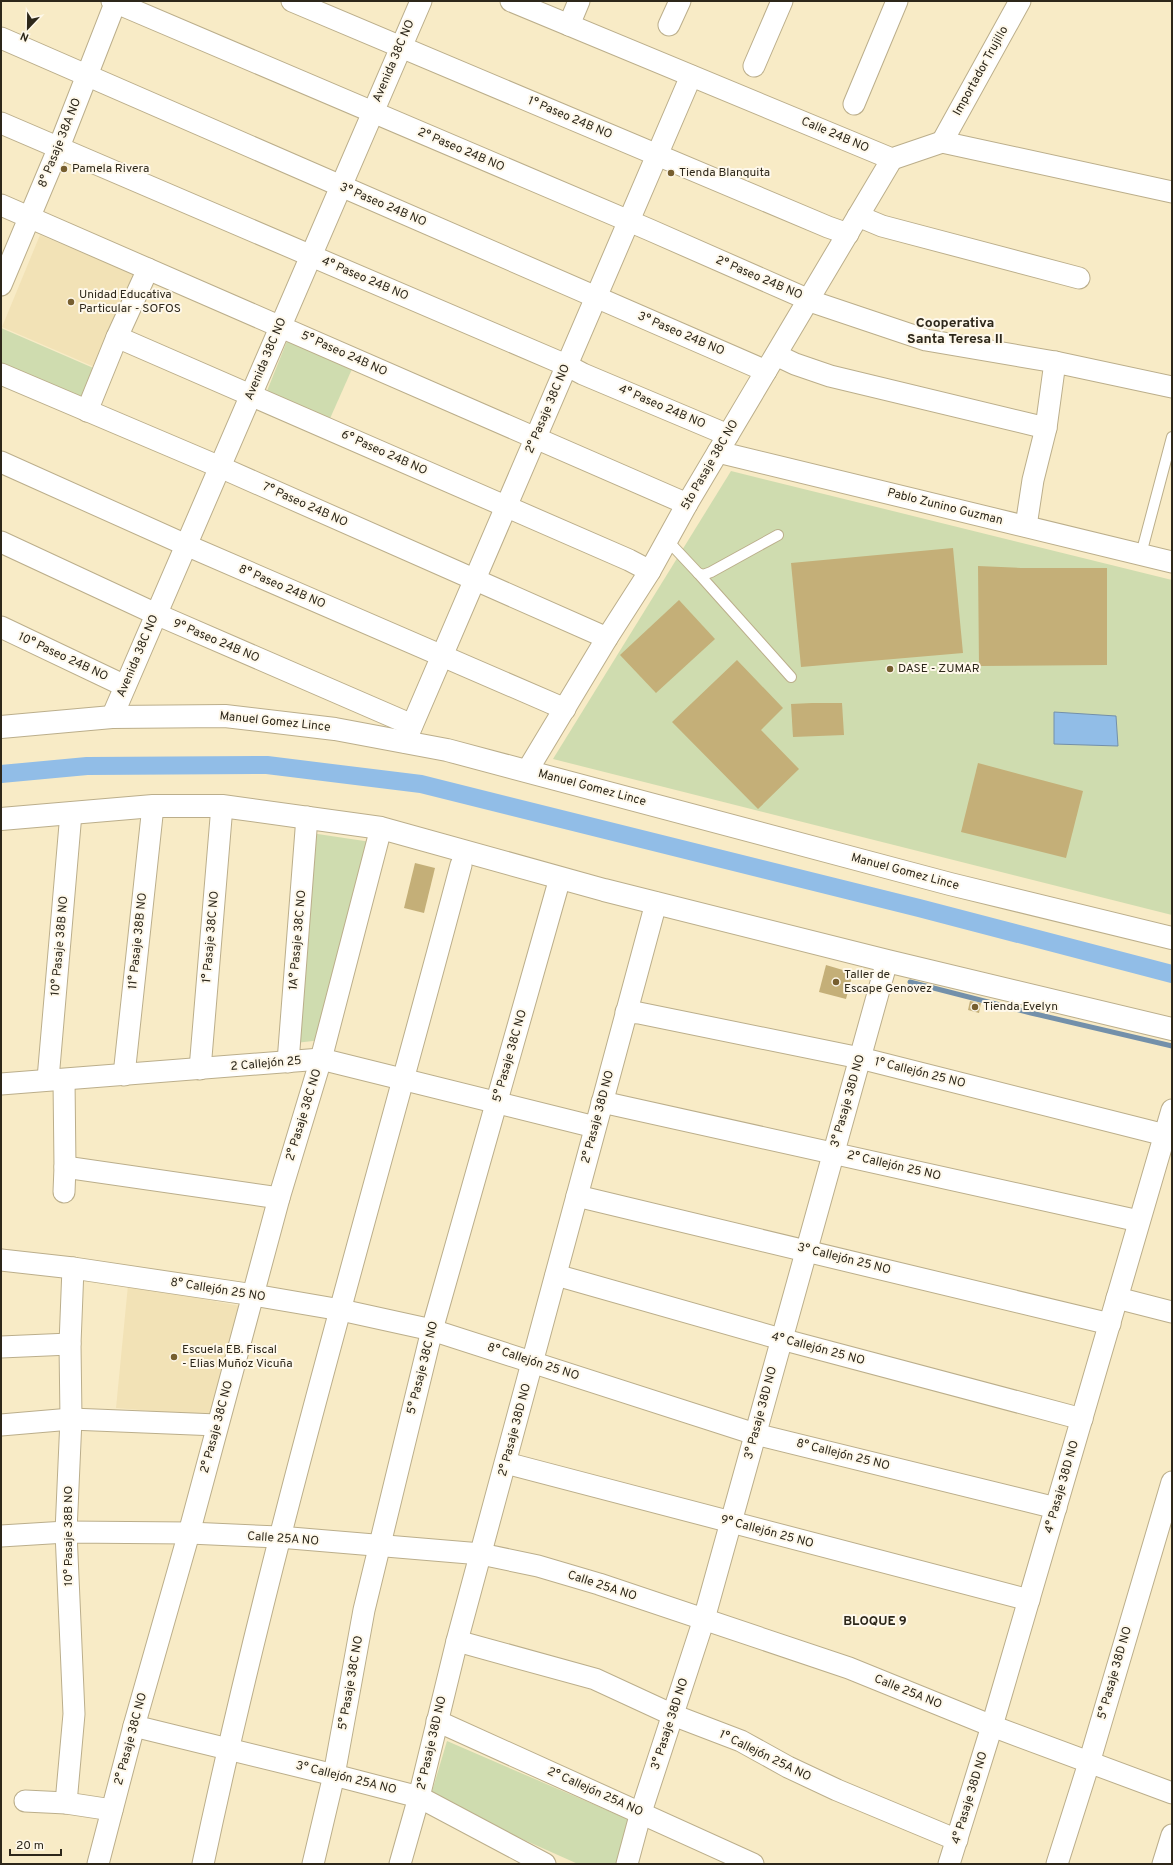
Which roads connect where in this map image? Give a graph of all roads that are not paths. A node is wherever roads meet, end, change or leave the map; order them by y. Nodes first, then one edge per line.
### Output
1 (115, 1) edge
2 (292, 1) edge
3 (420, 1) edge
4 (511, 1) edge
5 (579, 1) edge
6 (680, 1) edge
7 (782, 1) edge
8 (897, 1) edge
9 (1020, 1) edge
10 (569, 25) junction
11 (669, 25) dead end
12 (1, 38) edge
13 (400, 48) junction
14 (754, 66) dead end
15 (87, 75) junction
16 (691, 76) junction
17 (854, 104) dead end
18 (372, 112) junction
19 (1, 123) edge
20 (942, 142) junction
21 (59, 148) junction
22 (657, 154) junction
23 (892, 159) junction
24 (340, 187) junction
25 (1172, 192) edge
26 (1, 205) edge
27 (29, 217) junction
28 (628, 222) junction
29 (853, 225) junction
30 (310, 256) junction
31 (148, 269) junction
32 (1079, 278) dead end
33 (1, 285) edge
34 (596, 297) junction
35 (809, 300) junction
36 (280, 326) junction
37 (117, 337) junction
38 (1054, 362) junction
39 (771, 363) junction
40 (566, 365) junction
41 (1, 374) edge
42 (1172, 387) edge
43 (251, 395) junction
44 (87, 411) junction
45 (1046, 428) junction
46 (1172, 436) edge
47 (535, 438) junction
48 (723, 443) junction
49 (1, 462) edge
50 (220, 467) junction
51 (687, 504) junction
52 (506, 506) junction
53 (1026, 526) junction
54 (778, 535) dead end
55 (668, 541) junction
56 (1, 542) edge
57 (186, 545) junction
58 (1141, 554) junction
59 (1172, 562) edge
60 (650, 571) junction
61 (698, 573) junction
62 (475, 579) junction
63 (156, 614) junction
64 (1, 627) edge
65 (607, 638) junction
66 (442, 656) junction
67 (791, 677) dead end
68 (125, 686) junction
69 (564, 709) junction
70 (112, 717) junction
71 (6, 723) edge
72 (408, 734) junction
73 (527, 771) junction
74 (153, 806) junction
75 (222, 806) junction
76 (71, 813) junction
77 (307, 817) junction
78 (1, 819) edge
79 (381, 828) junction
80 (461, 866) dead end
81 (560, 878) junction
82 (656, 903) junction
83 (1172, 938) edge
84 (887, 960) junction
85 (626, 1012) junction
86 (1172, 1029) edge
87 (860, 1058) junction
88 (321, 1059) junction
89 (288, 1062) junction
90 (200, 1069) junction
91 (124, 1075) junction
92 (56, 1079) junction
93 (404, 1079) junction
94 (1, 1084) edge
95 (602, 1102) junction
96 (497, 1104) junction
97 (1172, 1110) edge
98 (595, 1127) junction
99 (1165, 1135) junction
100 (833, 1153) junction
101 (65, 1167) junction
102 (64, 1192) dead end
103 (577, 1196) junction
104 (279, 1198) junction
105 (1139, 1221) junction
106 (806, 1250) junction
107 (1, 1260) edge
108 (73, 1268) junction
109 (556, 1275) junction
110 (254, 1295) junction
111 (1117, 1298) junction
112 (341, 1310) junction
113 (1172, 1312) edge
114 (1110, 1324) junction
115 (432, 1330) junction
116 (781, 1339) junction
117 (70, 1344) junction
118 (1, 1347) edge
119 (533, 1361) junction
120 (71, 1419) junction
121 (1082, 1419) junction
122 (1, 1425) edge
123 (217, 1425) junction
124 (755, 1434) junction
125 (506, 1462) junction
126 (1172, 1482) edge
127 (1056, 1508) junction
128 (730, 1523) junction
129 (66, 1532) junction
130 (188, 1533) junction
131 (1, 1536) edge
132 (279, 1537) junction
133 (1164, 1538) edge
134 (378, 1547) junction
135 (481, 1554) junction
136 (1029, 1600) junction
137 (704, 1619) junction
138 (457, 1641) junction
139 (673, 1715) junction
140 (437, 1721) junction
141 (134, 1726) junction
142 (992, 1726) junction
143 (227, 1749) junction
144 (1089, 1763) junction
145 (334, 1775) junction
146 (1172, 1793) edge
147 (419, 1797) junction
148 (25, 1800) dead end
149 (66, 1803) junction
150 (112, 1810) junction
151 (641, 1812) junction
152 (1172, 1835) edge
153 (957, 1840) junction
154 (98, 1864) edge
155 (203, 1864) edge
156 (313, 1864) edge
157 (400, 1864) edge
158 (545, 1864) edge
159 (627, 1864) edge
160 (753, 1864) edge
161 (949, 1864) edge
162 (1057, 1864) edge
163 (1163, 1864) edge

1 - 15 street, 8° Pasaje 38A NO
1 - 18 street, 2° Paseo 24B NO
2 - 13 street, 1° Paseo 24B NO
3 - 13 street, Avenida 38C NO
4 - 10 street, Calle 24B NO
5 - 10 street
6 - 11 street
7 - 14 street
8 - 17 street
9 - 20 street, Importador Trujillo
10 - 16 street, Calle 24B NO
12 - 15 street, 3° Paseo 24B NO
13 - 18 street, Avenida 38C NO
13 - 22 street, 1° Paseo 24B NO
15 - 21 street, 8° Pasaje 38A NO
15 - 24 street, 3° Paseo 24B NO
16 - 22 street, 2° Pasaje 38C NO
16 - 23 street, Calle 24B NO
18 - 24 street, Avenida 38C NO
18 - 28 street, 2° Paseo 24B NO
19 - 21 street, 4° Paseo 24B NO
20 - 23 street
20 - 25 street
21 - 27 street, 8° Pasaje 38A NO
21 - 30 street, 4° Paseo 24B NO
22 - 28 street, 2° Pasaje 38C NO
22 - 29 street, 1° Paseo 24B NO
23 - 29 street, 5to Pasaje 38C NO
24 - 30 street, Avenida 38C NO
24 - 34 street, 3° Paseo 24B NO
26 - 27 street, 5° Paseo 24B NO
27 - 31 street, 5° Paseo 24B NO
27 - 33 street, 8° Pasaje 38A NO
28 - 34 street, 2° Pasaje 38C NO
28 - 35 street, 2° Paseo 24B NO
29 - 32 street, 1° Paseo 24B NO
29 - 35 street, 5to Pasaje 38C NO
30 - 36 street, Avenida 38C NO
30 - 40 street, 4° Paseo 24B NO
31 - 36 street, 5° Paseo 24B NO
31 - 37 street
34 - 39 street, 3° Paseo 24B NO
34 - 40 street, 2° Pasaje 38C NO
35 - 38 street, 2° Paseo 24B NO
35 - 39 street, 5to Pasaje 38C NO
36 - 43 street, Avenida 38C NO
36 - 47 street, 5° Paseo 24B NO
37 - 43 street, 6° Paseo 24B NO
37 - 44 street
38 - 42 street, 2° Paseo 24B NO
38 - 45 street
39 - 45 street, 3° Paseo 24B NO
39 - 48 street, 5to Pasaje 38C NO
40 - 47 street, 2° Pasaje 38C NO
40 - 48 street, 4° Paseo 24B NO
41 - 44 street, 7° Paseo 24B NO
43 - 50 street, Avenida 38C NO
43 - 52 street, 6° Paseo 24B NO
44 - 50 street, 7° Paseo 24B NO
45 - 53 street
46 - 58 lane
47 - 51 street, 5° Paseo 24B NO
47 - 52 street, 2° Pasaje 38C NO
48 - 51 street, 5to Pasaje 38C NO
48 - 53 street, Pablo Zunino Guzman
49 - 57 street, 8° Paseo 24B NO
50 - 57 street, Avenida 38C NO
50 - 62 street, 7° Paseo 24B NO
51 - 55 street, 5to Pasaje 38C NO
52 - 60 street, 6° Paseo 24B NO
52 - 62 street, 2° Pasaje 38C NO
53 - 58 street, Pablo Zunino Guzman
54 - 61 lane
55 - 60 street, 5to Pasaje 38C NO
55 - 61 lane
56 - 63 street, 9° Paseo 24B NO
57 - 63 street, Avenida 38C NO
57 - 66 street, 8° Paseo 24B NO
58 - 59 street, Pablo Zunino Guzman
60 - 65 street, 5to Pasaje 38C NO
61 - 67 lane
62 - 65 street, 7° Paseo 24B NO
62 - 66 street, 2° Pasaje 38C NO
63 - 68 street, Avenida 38C NO
63 - 72 street, 9° Paseo 24B NO
64 - 68 street, 10° Paseo 24B NO
65 - 69 street, 5to Pasaje 38C NO
66 - 69 street, 8° Paseo 24B NO
66 - 72 street, 2° Pasaje 38C NO
68 - 70 street, Avenida 38C NO
69 - 73 street, 5to Pasaje 38C NO
70 - 71 main road, Manuel Gomez Lince
70 - 72 main road, Manuel Gomez Lince
72 - 73 main road, Manuel Gomez Lince
73 - 83 main road, Manuel Gomez Lince
74 - 75 main road
74 - 76 main road
74 - 91 street, 11° Pasaje 38B NO
75 - 77 main road
75 - 90 street, 1° Pasaje 38C NO
76 - 78 main road
76 - 92 street, 10° Pasaje 38B NO
77 - 79 main road
77 - 89 street, 1A° Pasaje 38C NO
79 - 81 main road
79 - 88 street, 2° Pasaje 38C NO
80 - 93 street
81 - 82 main road
81 - 96 street, 5° Pasaje 38C NO
82 - 84 main road
82 - 85 street, 2° Pasaje 38D NO
84 - 86 main road
84 - 87 street, 3° Pasaje 38D NO
85 - 87 street, 1° Callejón 25 NO
85 - 95 street, 2° Pasaje 38D NO
87 - 99 street, 1° Callejón 25 NO
87 - 100 street, 3° Pasaje 38D NO
88 - 89 street, 2 Callejón 25
88 - 93 street, 2 Callejón 25
88 - 104 street, 2° Pasaje 38C NO
89 - 90 street, 2 Callejón 25
90 - 91 street, 2 Callejón 25
91 - 92 street, 2 Callejón 25
92 - 94 street, 2 Callejón 25
92 - 101 street, 10° Pasaje 38B NO
93 - 96 street, 2 Callejón 25
93 - 112 street
95 - 98 street, 2° Pasaje 38D NO
95 - 100 street, 2° Callejón 25 NO
96 - 98 street, 2 Callejón 25
96 - 115 street, 5° Pasaje 38C NO
97 - 99 street, 4° Pasaje 38D NO
98 - 103 street, 2° Pasaje 38D NO
99 - 105 street, 4° Pasaje 38D NO
100 - 105 street, 2° Callejón 25 NO
100 - 106 street, 3° Pasaje 38D NO
101 - 102 street, 10° Pasaje 38B NO
101 - 104 street
103 - 106 street, 3° Callejón 25 NO
103 - 109 street, 2° Pasaje 38D NO
104 - 110 street, 2° Pasaje 38C NO
105 - 111 street, 4° Pasaje 38D NO
106 - 114 street, 3° Callejón 25 NO
106 - 116 street, 3° Pasaje 38D NO
107 - 108 street, 8° Callejón 25 NO
108 - 110 street, 8° Callejón 25 NO
108 - 117 street, 10° Pasaje 38B NO
109 - 116 street, 4° Callejón 25 NO
109 - 119 street, 2° Pasaje 38D NO
110 - 112 street, 8° Callejón 25 NO
110 - 123 street, 2° Pasaje 38C NO
111 - 113 street
111 - 114 street, 4° Pasaje 38D NO
112 - 115 street, 8° Callejón 25 NO
112 - 132 street
114 - 121 street, 4° Pasaje 38D NO
115 - 119 street, 8° Callejón 25 NO
115 - 134 street, 5° Pasaje 38C NO
116 - 121 street, 4° Callejón 25 NO
116 - 124 street, 3° Pasaje 38D NO
117 - 118 street
117 - 120 street, 10° Pasaje 38B NO
119 - 124 street, 8° Callejón 25 NO
119 - 125 street, 2° Pasaje 38D NO
120 - 122 street
120 - 123 street
120 - 129 street, 10° Pasaje 38B NO
121 - 127 street, 4° Pasaje 38D NO
123 - 130 street, 2° Pasaje 38C NO
124 - 127 street, 8° Callejón 25 NO
124 - 128 street, 3° Pasaje 38D NO
125 - 128 street, 9° Callejón 25 NO
125 - 135 street, 2° Pasaje 38D NO
126 - 133 street, 5° Pasaje 38D NO
127 - 136 street, 4° Pasaje 38D NO
128 - 136 street, 9° Callejón 25 NO
128 - 137 street, 3° Pasaje 38D NO
129 - 130 street, Calle 25A NO
129 - 131 street, Calle 25A NO
129 - 149 street, 10° Pasaje 38B NO
130 - 132 street, Calle 25A NO
130 - 141 street, 2° Pasaje 38C NO
132 - 134 street, Calle 25A NO
132 - 143 street
133 - 144 street, 5° Pasaje 38D NO
134 - 135 street, Calle 25A NO
134 - 145 street, 5° Pasaje 38C NO
135 - 137 street, Calle 25A NO
135 - 138 street, 2° Pasaje 38D NO
136 - 142 street, 4° Pasaje 38D NO
137 - 139 street, 3° Pasaje 38D NO
137 - 142 street, Calle 25A NO
138 - 139 street, 1° Callejón 25A NO
138 - 140 street, 2° Pasaje 38D NO
139 - 151 street, 3° Pasaje 38D NO
139 - 153 street, 1° Callejón 25A NO
140 - 147 street, 2° Pasaje 38D NO
140 - 151 street, 2° Callejón 25A NO
141 - 143 street, 3° Callejón 25A NO
141 - 150 street, 2° Pasaje 38C NO
142 - 144 street, Calle 25A NO
142 - 153 street, 4° Pasaje 38D NO
143 - 145 street, 3° Callejón 25A NO
143 - 155 street
144 - 146 street, Calle 25A NO
144 - 162 street, 5° Pasaje 38D NO
145 - 147 street, 3° Callejón 25A NO
145 - 156 street, 5° Pasaje 38C NO
147 - 157 street, 2° Pasaje 38D NO
147 - 158 street, 3° Callejón 25A NO
148 - 149 street
149 - 150 street
150 - 154 street, 2° Pasaje 38C NO
151 - 159 street, 3° Pasaje 38D NO
151 - 160 street, 2° Callejón 25A NO
152 - 163 street
153 - 161 street, 4° Pasaje 38D NO

